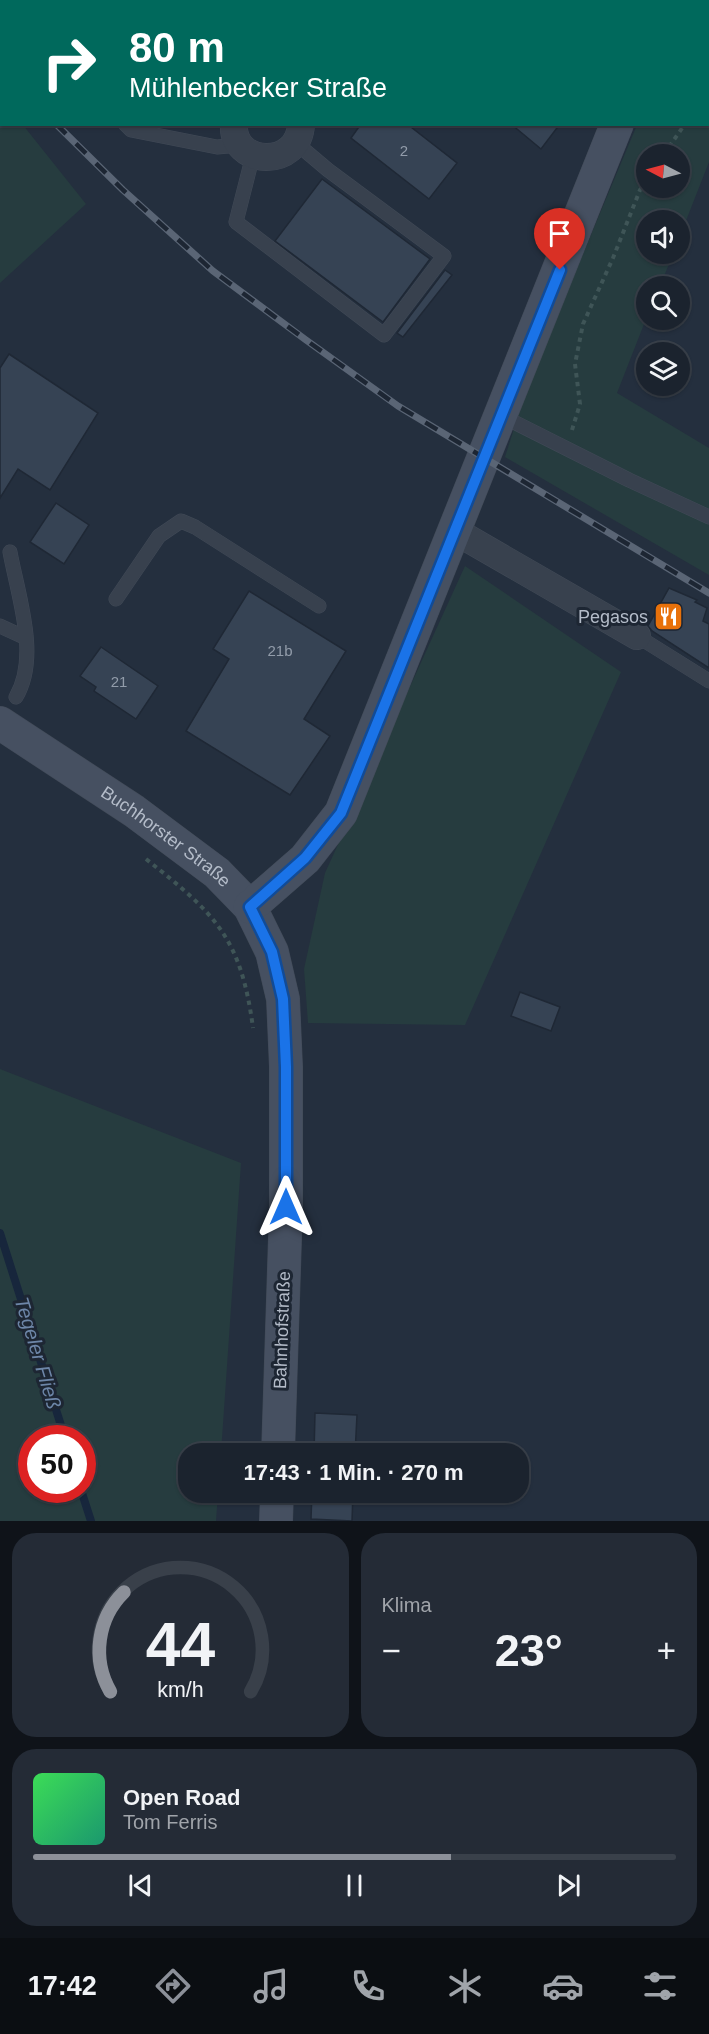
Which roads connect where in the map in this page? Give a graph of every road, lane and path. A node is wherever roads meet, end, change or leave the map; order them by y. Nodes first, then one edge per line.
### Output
1 (127, 126) edge
2 (616, 126) edge
3 (684, 126) edge
4 (299, 134) edge
5 (242, 142) edge
6 (671, 144) edge
7 (637, 198) edge
8 (502, 416) junction
9 (567, 447) junction
10 (709, 517) edge
11 (455, 531) junction
12 (10, 552) dead end
13 (116, 599) dead end
14 (319, 606) dead end
15 (0, 626) edge
16 (637, 636) joint
17 (26, 638) junction
18 (709, 681) edge
19 (8, 710) edge
20 (143, 857) dead end
21 (250, 907) junction
22 (253, 1032) dead end
23 (286, 1207) joint
24 (278, 1443) edge
25 (277, 1503) edge
26 (276, 1521) edge

1 - 5 lane
2 - 8 main road
3 - 6 path
4 - 5 street
4 - 5 lane
7 - 9 path
8 - 9 lane
8 - 11 main road
9 - 10 lane
11 - 16 street
11 - 21 main road
12 - 17 lane
13 - 14 lane
15 - 17 lane
16 - 18 lane
17 - 19 lane
19 - 21 main road, Buchhorster Straße
20 - 22 path
21 - 23 main road, Buchhorster Straße
23 - 24 main road, Bahnhofstraße
25 - 26 main road

